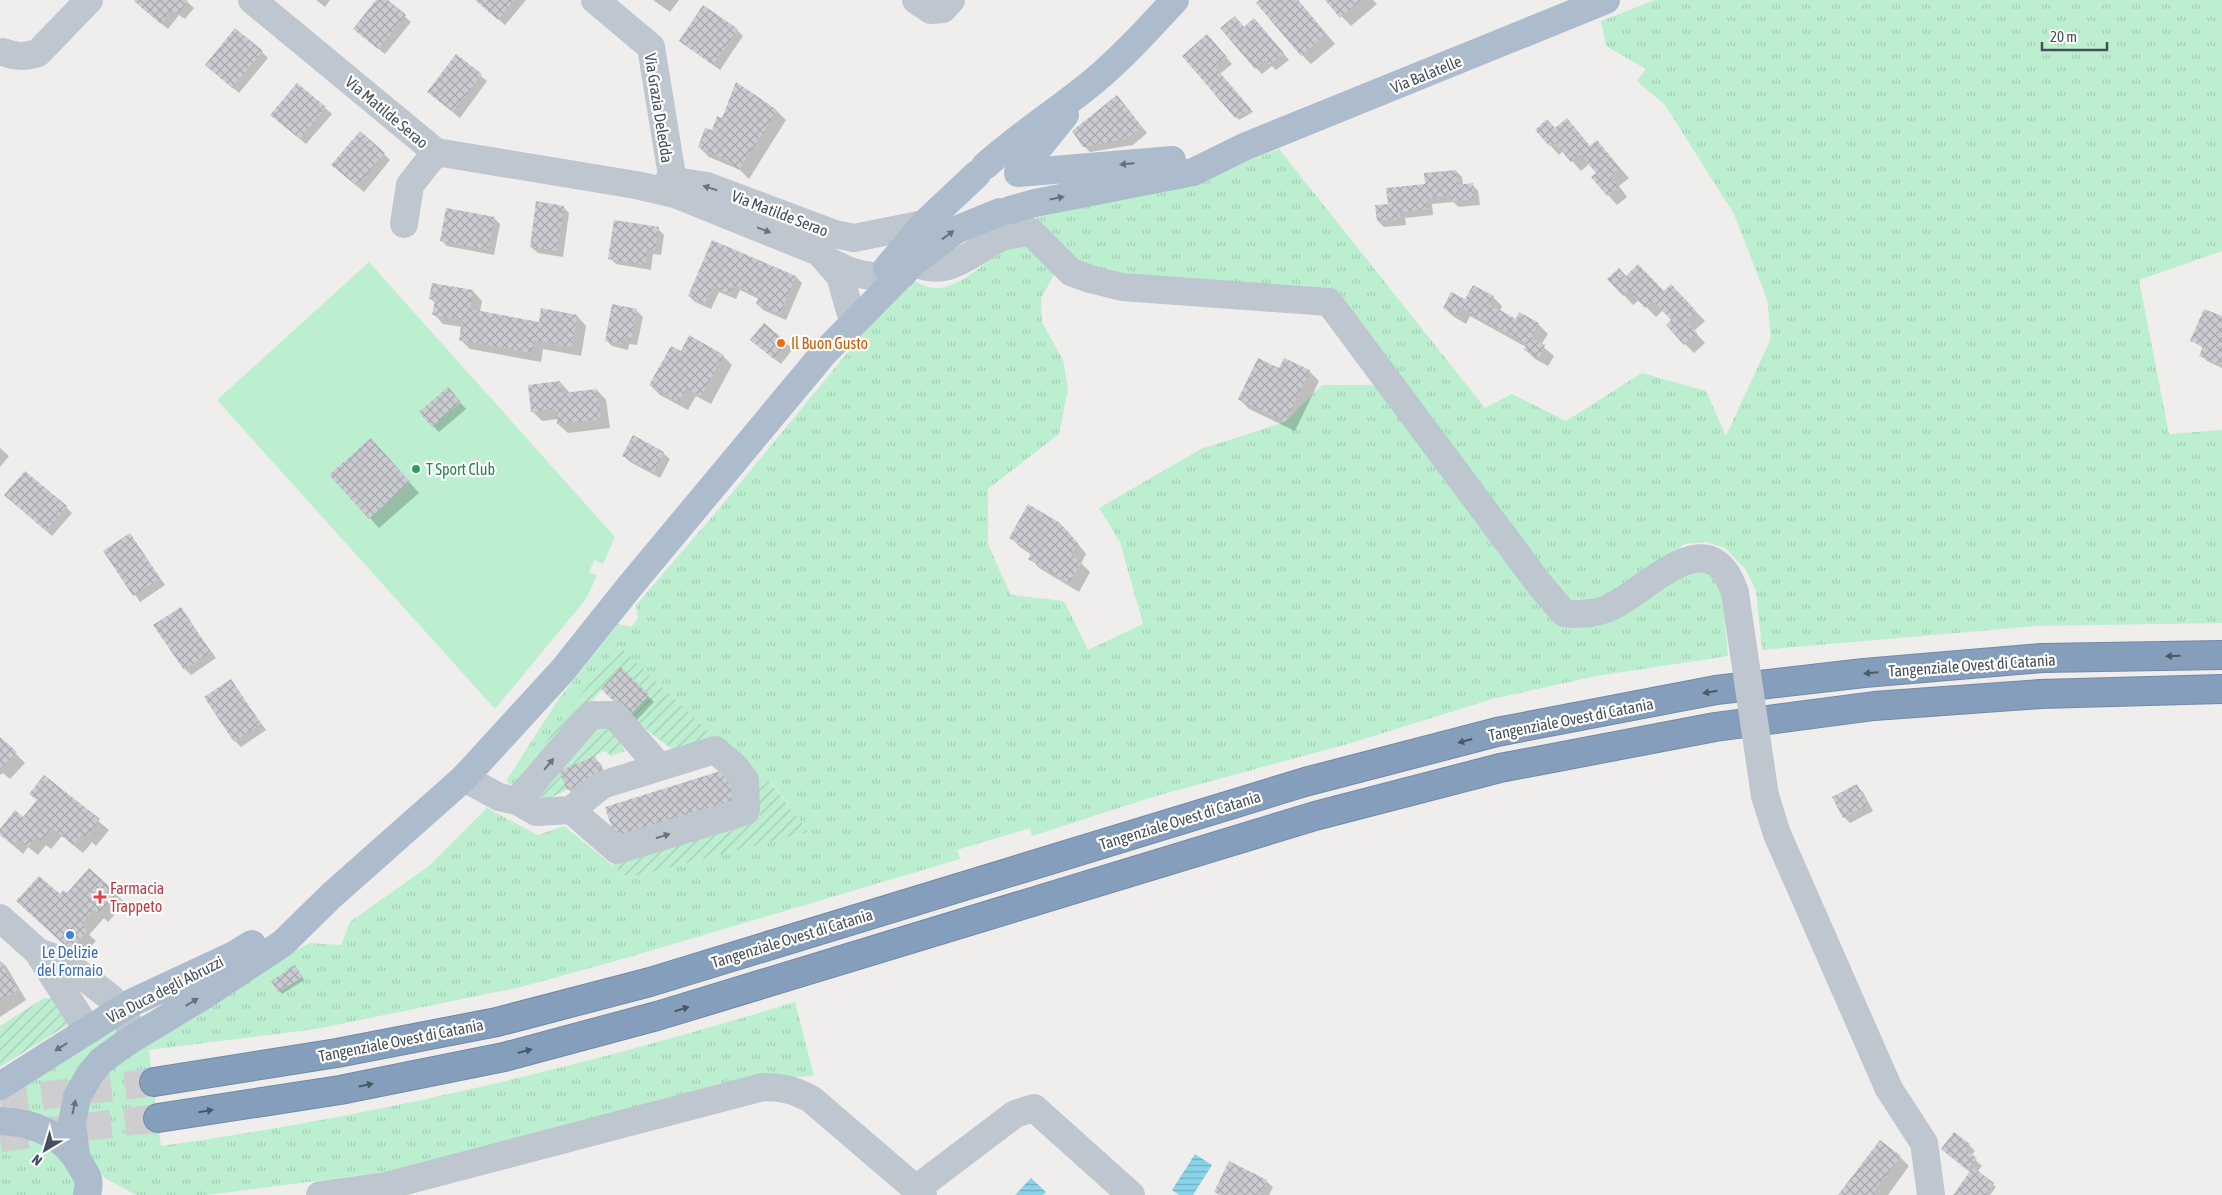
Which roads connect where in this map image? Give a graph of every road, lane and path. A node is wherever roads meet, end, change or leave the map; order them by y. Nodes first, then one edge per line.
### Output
1 (89, 0) edge
2 (252, 0) edge
3 (595, 0) edge
4 (916, 0) edge
5 (951, 0) edge
6 (1175, 0) edge
7 (1606, 0) edge
8 (3, 52) dead end
9 (1093, 82) junction
10 (1045, 139) junction
11 (1244, 147) junction
12 (436, 152) junction
13 (981, 170) junction
14 (1062, 170) junction
15 (1018, 173) junction
16 (673, 187) junction
17 (1005, 211) junction
18 (404, 224) dead end
19 (924, 224) junction
20 (854, 238) junction
21 (827, 260) junction
22 (894, 278) junction
23 (850, 311) junction
24 (824, 353) junction
25 (2222, 655) edge
26 (2222, 689) edge
27 (659, 766) junction
28 (464, 778) junction
29 (602, 785) junction
30 (527, 807) junction
31 (571, 810) junction
32 (332, 896) junction
33 (0, 918) edge
34 (37, 951) junction
35 (119, 1010) junction
36 (88, 1030) junction
37 (127, 1042) junction
38 (154, 1082) tunnel mouth
39 (0, 1086) edge
40 (158, 1118) tunnel mouth
41 (0, 1120) edge
42 (76, 1156) junction
43 (94, 1190) edge
44 (375, 1190) edge
45 (919, 1192) edge
46 (320, 1195) edge
47 (1131, 1195) edge
48 (1931, 1195) edge

1 - 8 street
2 - 12 street, Via Matilde Serao
3 - 16 street, Via Grazia Deledda
4 - 5 street
6 - 9 main road
7 - 11 main road, Via Balatelle
9 - 10 main road
9 - 13 main road
10 - 14 main road
10 - 15 main road
11 -> 14 main road
17 -> 11 main road
12 - 16 street, Via Matilde Serao
12 - 18 street
13 - 15 main road
13 - 17 main road
13 - 19 main road
14 - 15 main road
15 - 17 main road
20 -> 16 street, Via Matilde Serao
16 -> 21 street, Via Matilde Serao
22 -> 17 main road
19 - 20 street, Via Matilde Serao
19 - 22 main road
20 - 22 street
21 - 22 street
21 - 23 street, Via Matilde Serao
22 - 23 main road
22 - 24 main road
22 - 48 street, bridge
23 - 24 main road
24 - 28 main road
25 -> 38 highway, Tangenziale Ovest di Catania
40 -> 26 highway, Tangenziale Ovest di Catania
27 - 29 street
30 -> 27 street
31 -> 27 street
28 - 30 street
28 - 32 main road
29 - 30 street
29 - 31 street
30 - 31 street
32 - 35 main road, Via Duca degli Abruzzi
37 -> 32 main road
33 - 34 street
34 - 35 street
34 - 36 street
35 - 36 main road, Via Duca degli Abruzzi
35 - 37 street
36 -> 39 main road, Via Duca degli Abruzzi
42 -> 37 main road
41 - 42 main road
42 - 43 main road
44 - 45 street
44 - 46 street
45 - 47 street

